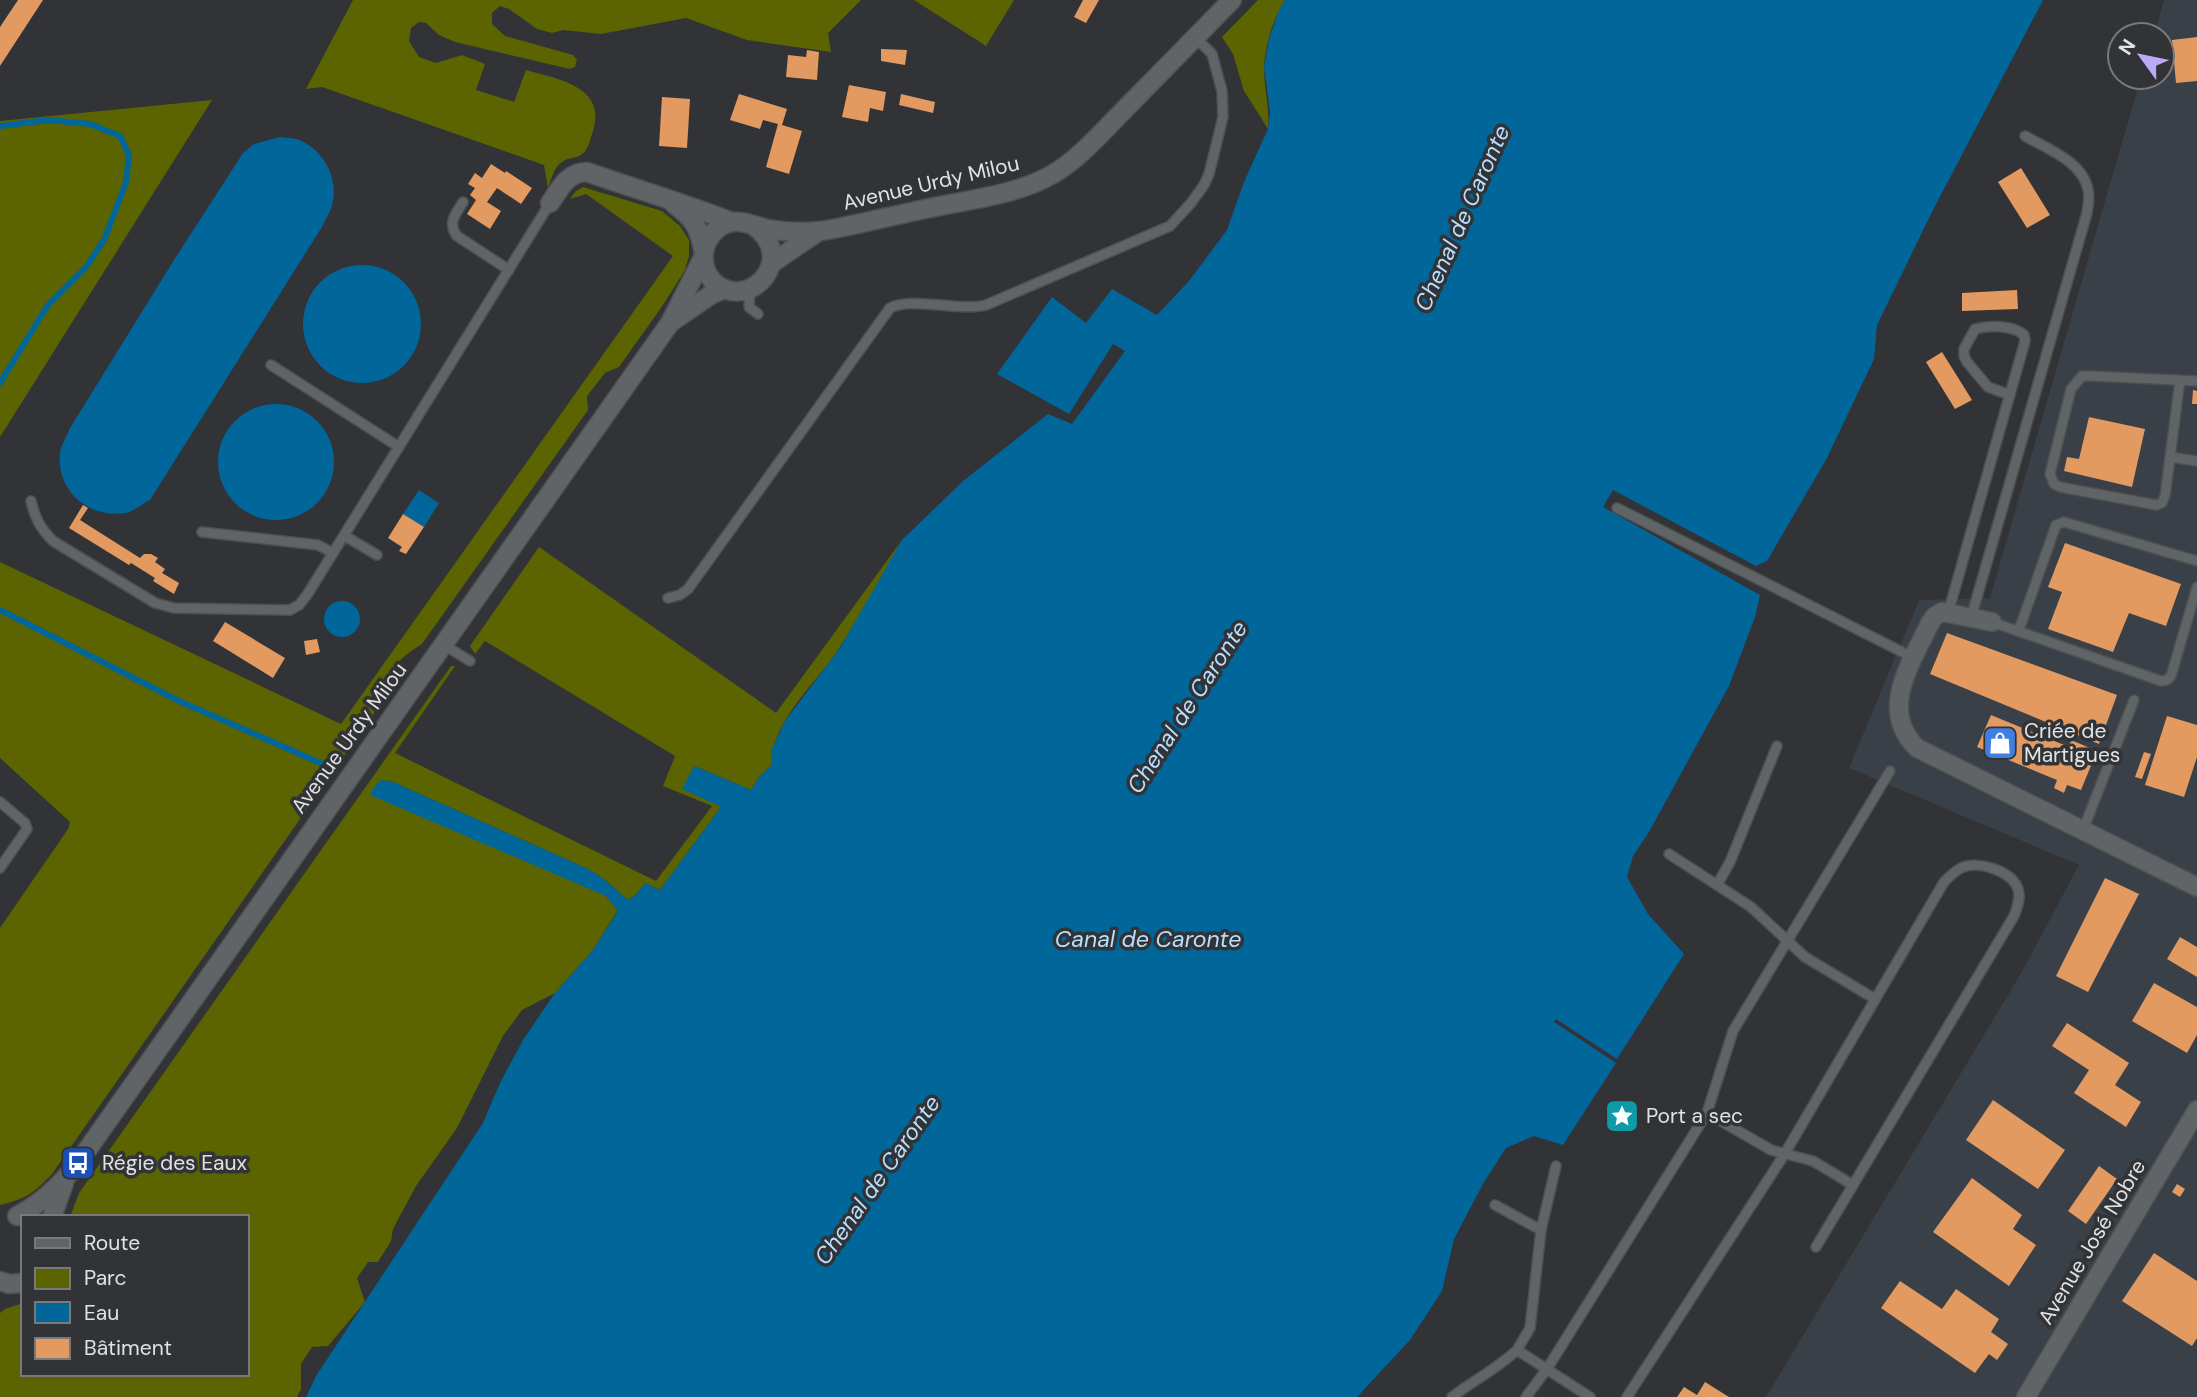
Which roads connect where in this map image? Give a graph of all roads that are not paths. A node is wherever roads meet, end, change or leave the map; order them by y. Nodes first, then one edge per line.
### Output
1 (1232, 0) edge
2 (1195, 37) junction
3 (2025, 136) dead end
4 (668, 201) junction
5 (463, 202) dead end
6 (550, 203) joint
7 (732, 222) junction
8 (753, 225) junction
9 (819, 231) junction
10 (703, 254) junction
11 (772, 263) junction
12 (509, 270) junction
13 (750, 288) junction
14 (725, 289) junction
15 (758, 314) dead end
16 (670, 323) junction
17 (271, 365) dead end
18 (2180, 380) junction
19 (2197, 381) edge
20 (2010, 395) junction
21 (399, 447) junction
22 (2170, 457) junction
23 (2197, 461) edge
24 (31, 501) dead end
25 (1616, 508) dead end
26 (202, 532) dead end
27 (345, 536) junction
28 (333, 553) junction
29 (377, 555) dead end
30 (2197, 561) edge
31 (2197, 587) edge
32 (668, 598) dead end
33 (1948, 613) junction
34 (1971, 618) junction
35 (1992, 622) joint
36 (2019, 630) junction
37 (444, 645) junction
38 (1914, 659) junction
39 (470, 661) dead end
40 (2134, 701) dead end
41 (1777, 746) dead end
42 (1890, 771) dead end
43 (0, 802) edge
44 (2083, 830) junction
45 (1669, 854) dead end
46 (0, 868) edge
47 (1717, 885) junction
48 (2197, 887) edge
49 (1788, 943) junction
50 (1875, 999) junction
51 (2197, 1110) edge
52 (1707, 1112) junction
53 (1784, 1155) junction
54 (1556, 1166) dead end
55 (66, 1180) junction
56 (1853, 1185) junction
57 (1495, 1205) dead end
58 (53, 1215) edge
59 (9, 1217) edge
60 (1541, 1230) junction
61 (1816, 1247) dead end
62 (0, 1281) edge
63 (21, 1284) edge
64 (21, 1284) edge
65 (0, 1293) edge
66 (1517, 1350) junction
67 (1547, 1369) junction
68 (1452, 1397) edge
69 (1526, 1397) edge
70 (1590, 1397) edge
71 (1627, 1397) edge
72 (2026, 1397) edge

1 - 2 street, Avenue Urdy Milou
2 - 9 street, Avenue Urdy Milou
2 - 32 lane
3 - 34 lane
4 - 6 street
4 - 7 street
4 - 10 street
5 - 12 lane
6 - 12 lane
7 - 8 street
7 - 10 street
8 - 9 street, Avenue Urdy Milou
8 - 11 street
9 - 11 street, Avenue Urdy Milou
10 - 14 street
10 - 16 street, Avenue Urdy Milou
11 - 13 street
12 - 21 lane
13 - 14 street
13 - 15 lane
14 - 16 street, Avenue Urdy Milou
16 - 37 street, Avenue Urdy Milou
17 - 21 lane
18 - 19 lane
18 - 22 lane
18 - 22 lane
20 - 20 lane
20 - 33 lane
21 - 27 lane
22 - 23 lane
24 - 28 lane
25 - 38 lane
26 - 28 lane
27 - 28 lane
27 - 29 lane
30 - 36 lane
31 - 36 lane
33 - 34 street
33 - 38 street
34 - 35 street
35 - 36 lane
37 - 39 lane
37 - 55 street, Avenue Urdy Milou
38 - 44 street
40 - 44 lane
41 - 47 lane
42 - 49 lane
43 - 46 lane
44 - 48 street
45 - 47 lane
47 - 49 lane
49 - 50 lane
49 - 52 lane
50 - 53 lane
50 - 56 lane
51 - 72 street, Avenue José Nobre
52 - 53 lane
52 - 67 lane
53 - 56 lane
53 - 71 lane
54 - 60 lane
55 - 58 street, Avenue Urdy Milou
55 - 59 street, Avenue Urdy Milou
56 - 61 lane
57 - 60 lane
60 - 66 lane
62 - 63 street
64 - 65 street
66 - 67 lane
66 - 68 lane
67 - 69 lane
67 - 70 lane

